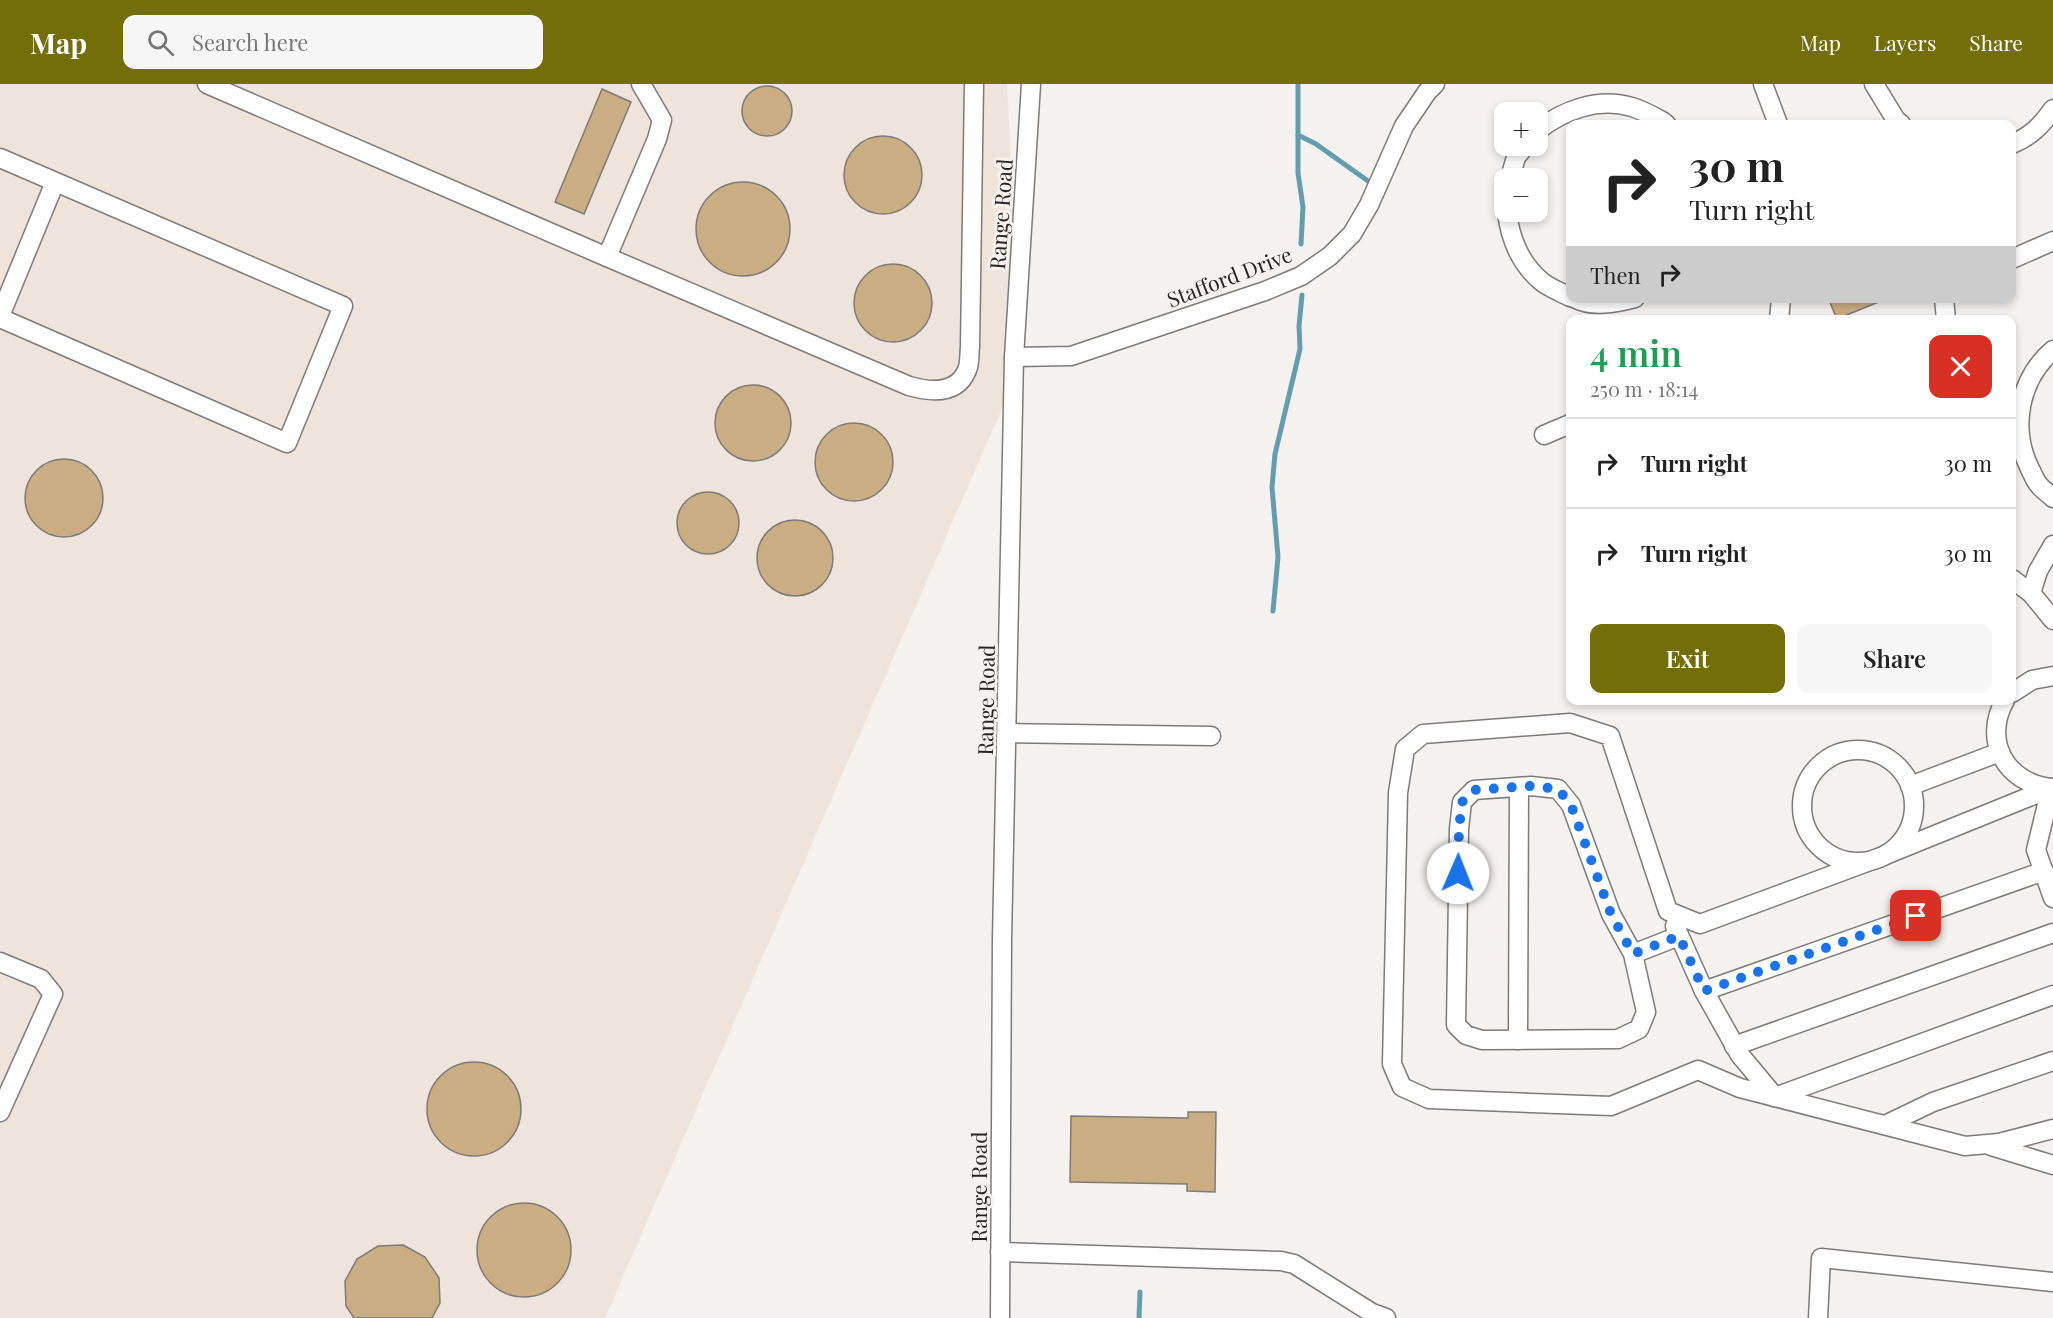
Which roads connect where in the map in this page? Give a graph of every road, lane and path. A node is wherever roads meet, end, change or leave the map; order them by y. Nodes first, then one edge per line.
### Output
1 (207, 84) edge
2 (641, 84) edge
3 (974, 84) edge
4 (1031, 84) edge
5 (1763, 84) edge
6 (1874, 84) edge
7 (1424, 87) edge
8 (2053, 109) edge
9 (1660, 120) edge
10 (1776, 120) edge
11 (1896, 120) edge
12 (1548, 123) edge
13 (2016, 142) edge
14 (0, 158) edge
15 (55, 182) junction
16 (1508, 222) edge
17 (2053, 242) edge
18 (607, 256) junction
19 (2016, 257) edge
20 (1566, 295) edge
21 (1602, 303) edge
22 (1618, 303) edge
23 (0, 317) edge
24 (2053, 350) edge
25 (1014, 357) junction
26 (2018, 387) edge
27 (1566, 426) edge
28 (1544, 435) dead end
29 (2053, 498) edge
30 (2053, 546) edge
31 (2016, 582) edge
32 (2031, 593) junction
33 (2053, 620) edge
34 (2053, 676) edge
35 (2016, 690) edge
36 (2002, 705) edge
37 (1007, 733) junction
38 (1211, 736) dead end
39 (2000, 752) junction
40 (1910, 786) junction
41 (1519, 787) junction
42 (2052, 787) edge
43 (1878, 858) junction
44 (2044, 871) junction
45 (2053, 897) edge
46 (1668, 911) junction
47 (2053, 933) edge
48 (1679, 936) junction
49 (1633, 954) junction
50 (0, 962) edge
51 (1704, 991) junction
52 (2053, 994) edge
53 (1518, 1040) junction
54 (1734, 1046) junction
55 (2053, 1061) edge
56 (1775, 1097) junction
57 (0, 1112) edge
58 (1885, 1125) junction
59 (2053, 1129) edge
60 (1986, 1144) junction
61 (2053, 1165) edge
62 (1000, 1252) junction
63 (2053, 1282) edge
64 (999, 1318) edge
65 (1386, 1318) edge
66 (1818, 1318) edge

1 - 18 street
2 - 18 street
3 - 18 street
4 - 25 street, Range Road
5 - 10 street
6 - 11 street
7 - 25 street, Stafford Drive
8 - 13 street
9 - 12 street
14 - 15 street
15 - 23 street
15 - 23 street
16 - 20 street
17 - 19 street
21 - 22 street
24 - 26 street
25 - 37 street, Range Road
26 - 29 street
27 - 28 street
30 - 32 street
31 - 32 street
32 - 33 street
34 - 35 street
36 - 39 street
37 - 38 street
37 - 62 street, Range Road
39 - 40 street
39 - 42 street
40 - 43 street
40 - 43 street
41 - 49 street
41 - 53 street
41 - 53 street
42 - 43 street
42 - 44 street
43 - 46 street
44 - 45 street
44 - 51 street
46 - 48 street
46 - 56 street
47 - 54 street
48 - 49 street
48 - 51 street
49 - 53 street
50 - 57 street
51 - 54 street
52 - 56 street
54 - 56 street
55 - 58 street
56 - 58 street
58 - 60 street
59 - 60 street
60 - 61 street
62 - 64 street, Range Road
62 - 65 street
63 - 66 street

